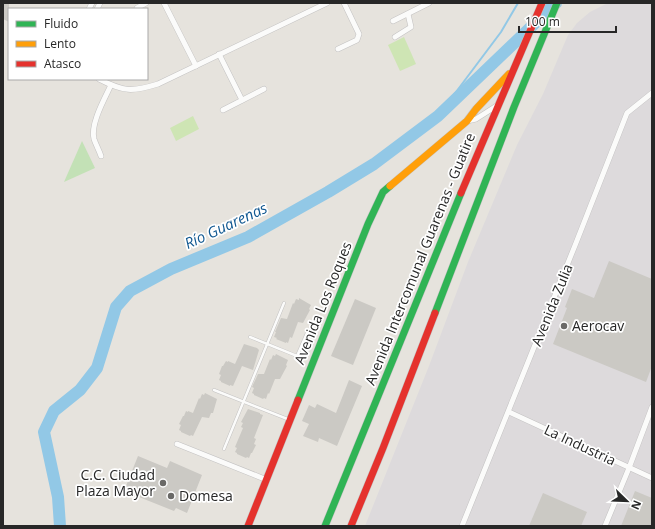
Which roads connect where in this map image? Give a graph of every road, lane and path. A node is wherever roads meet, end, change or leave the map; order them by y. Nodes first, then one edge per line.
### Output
1 (146, 3) edge
2 (164, 3) edge
3 (327, 3) edge
4 (344, 3) edge
5 (429, 3) edge
6 (542, 3) edge
7 (557, 3) edge
8 (137, 8) dead end
9 (408, 14) junction
10 (392, 21) dead end
11 (395, 37) dead end
12 (338, 49) dead end
13 (219, 54) junction
14 (196, 66) junction
15 (513, 70) junction
16 (101, 80) edge
17 (111, 85) junction
18 (264, 90) dead end
19 (652, 92) edge
20 (242, 100) junction
21 (498, 105) junction
22 (223, 110) dead end
23 (467, 121) junction
24 (101, 156) dead end
25 (284, 302) dead end
26 (307, 333) dead end
27 (250, 337) dead end
28 (267, 344) junction
29 (214, 390) dead end
30 (244, 402) junction
31 (652, 407) edge
32 (509, 412) junction
33 (290, 420) junction
34 (177, 444) dead end
35 (224, 449) dead end
36 (629, 468) junction
37 (652, 478) edge
38 (267, 480) junction
39 (248, 526) edge
40 (325, 526) edge
41 (351, 526) edge
42 (462, 526) edge
43 (605, 526) edge

1 - 8 street
2 - 14 street
3 - 13 street
4 - 12 street
5 - 9 street
6 - 15 main road, Avenida Intercomunal Guarenas - Guatire
7 - 41 main road
9 - 10 street
9 - 11 street
13 - 14 street
13 - 20 street
14 - 17 street
15 - 21 main road, Avenida Intercomunal Guarenas - Guatire
15 - 23 main road, Avenida Los Roques
16 - 17 street
17 - 24 street
18 - 20 street
19 - 32 street, Avenida Zulia
20 - 22 street
21 - 23 street, Avenida Los Roques
21 - 40 main road, Avenida Intercomunal Guarenas - Guatire
23 - 33 main road, Avenida Los Roques
25 - 28 lane
26 - 28 lane
27 - 28 lane
28 - 30 lane
29 - 30 lane
30 - 33 lane
30 - 35 lane
31 - 36 street
32 - 36 street, La Industria
32 - 42 street, Avenida Zulia
33 - 38 main road, Avenida Los Roques
34 - 38 street
36 - 37 street, La Industria
36 - 43 street
38 - 39 main road, Avenida Los Roques

